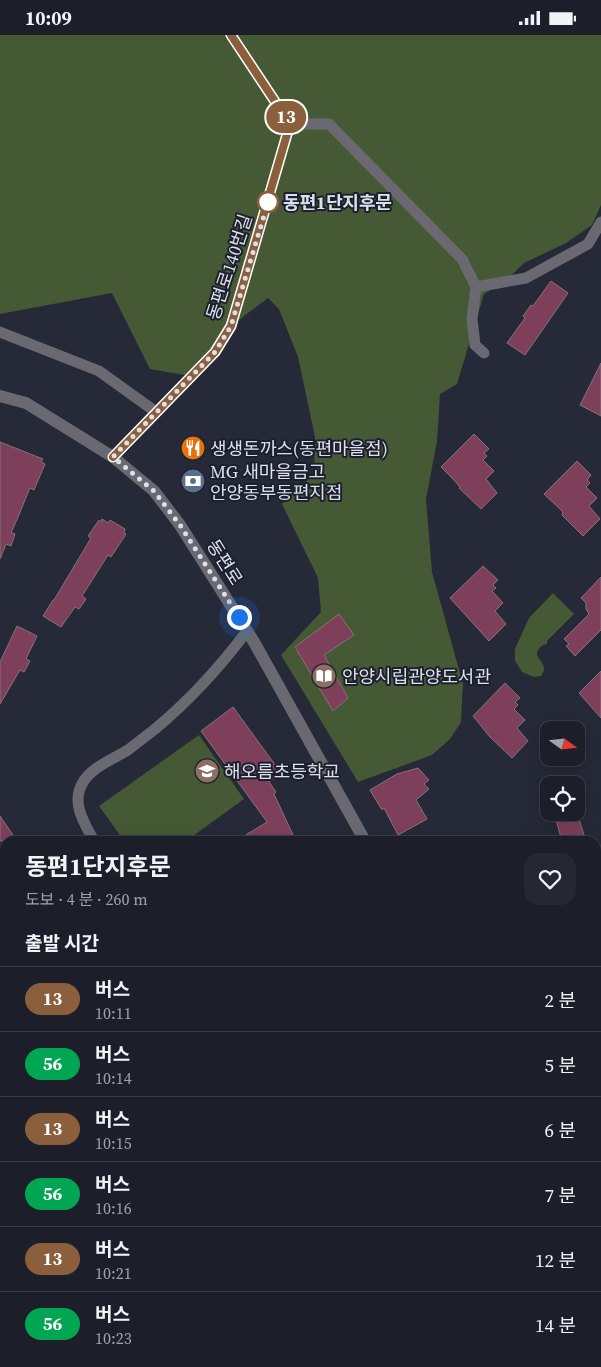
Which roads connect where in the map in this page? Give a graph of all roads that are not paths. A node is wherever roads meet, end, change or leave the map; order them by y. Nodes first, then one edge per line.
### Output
1 (231, 35) edge
2 (290, 124) junction
3 (601, 222) edge
4 (476, 287) junction
5 (0, 332) edge
6 (484, 353) dead end
7 (0, 396) edge
8 (156, 413) junction
9 (113, 457) junction
10 (247, 631) junction
11 (92, 836) edge
12 (362, 836) edge

1 - 2 street
2 - 4 street
2 - 8 street, 동편로140번길
3 - 4 street
4 - 6 street
5 - 8 street
7 - 9 street, 동편로
8 - 9 street, 동편로140번길
9 - 10 street, 동편로
10 - 11 street
10 - 12 street, 동편로

